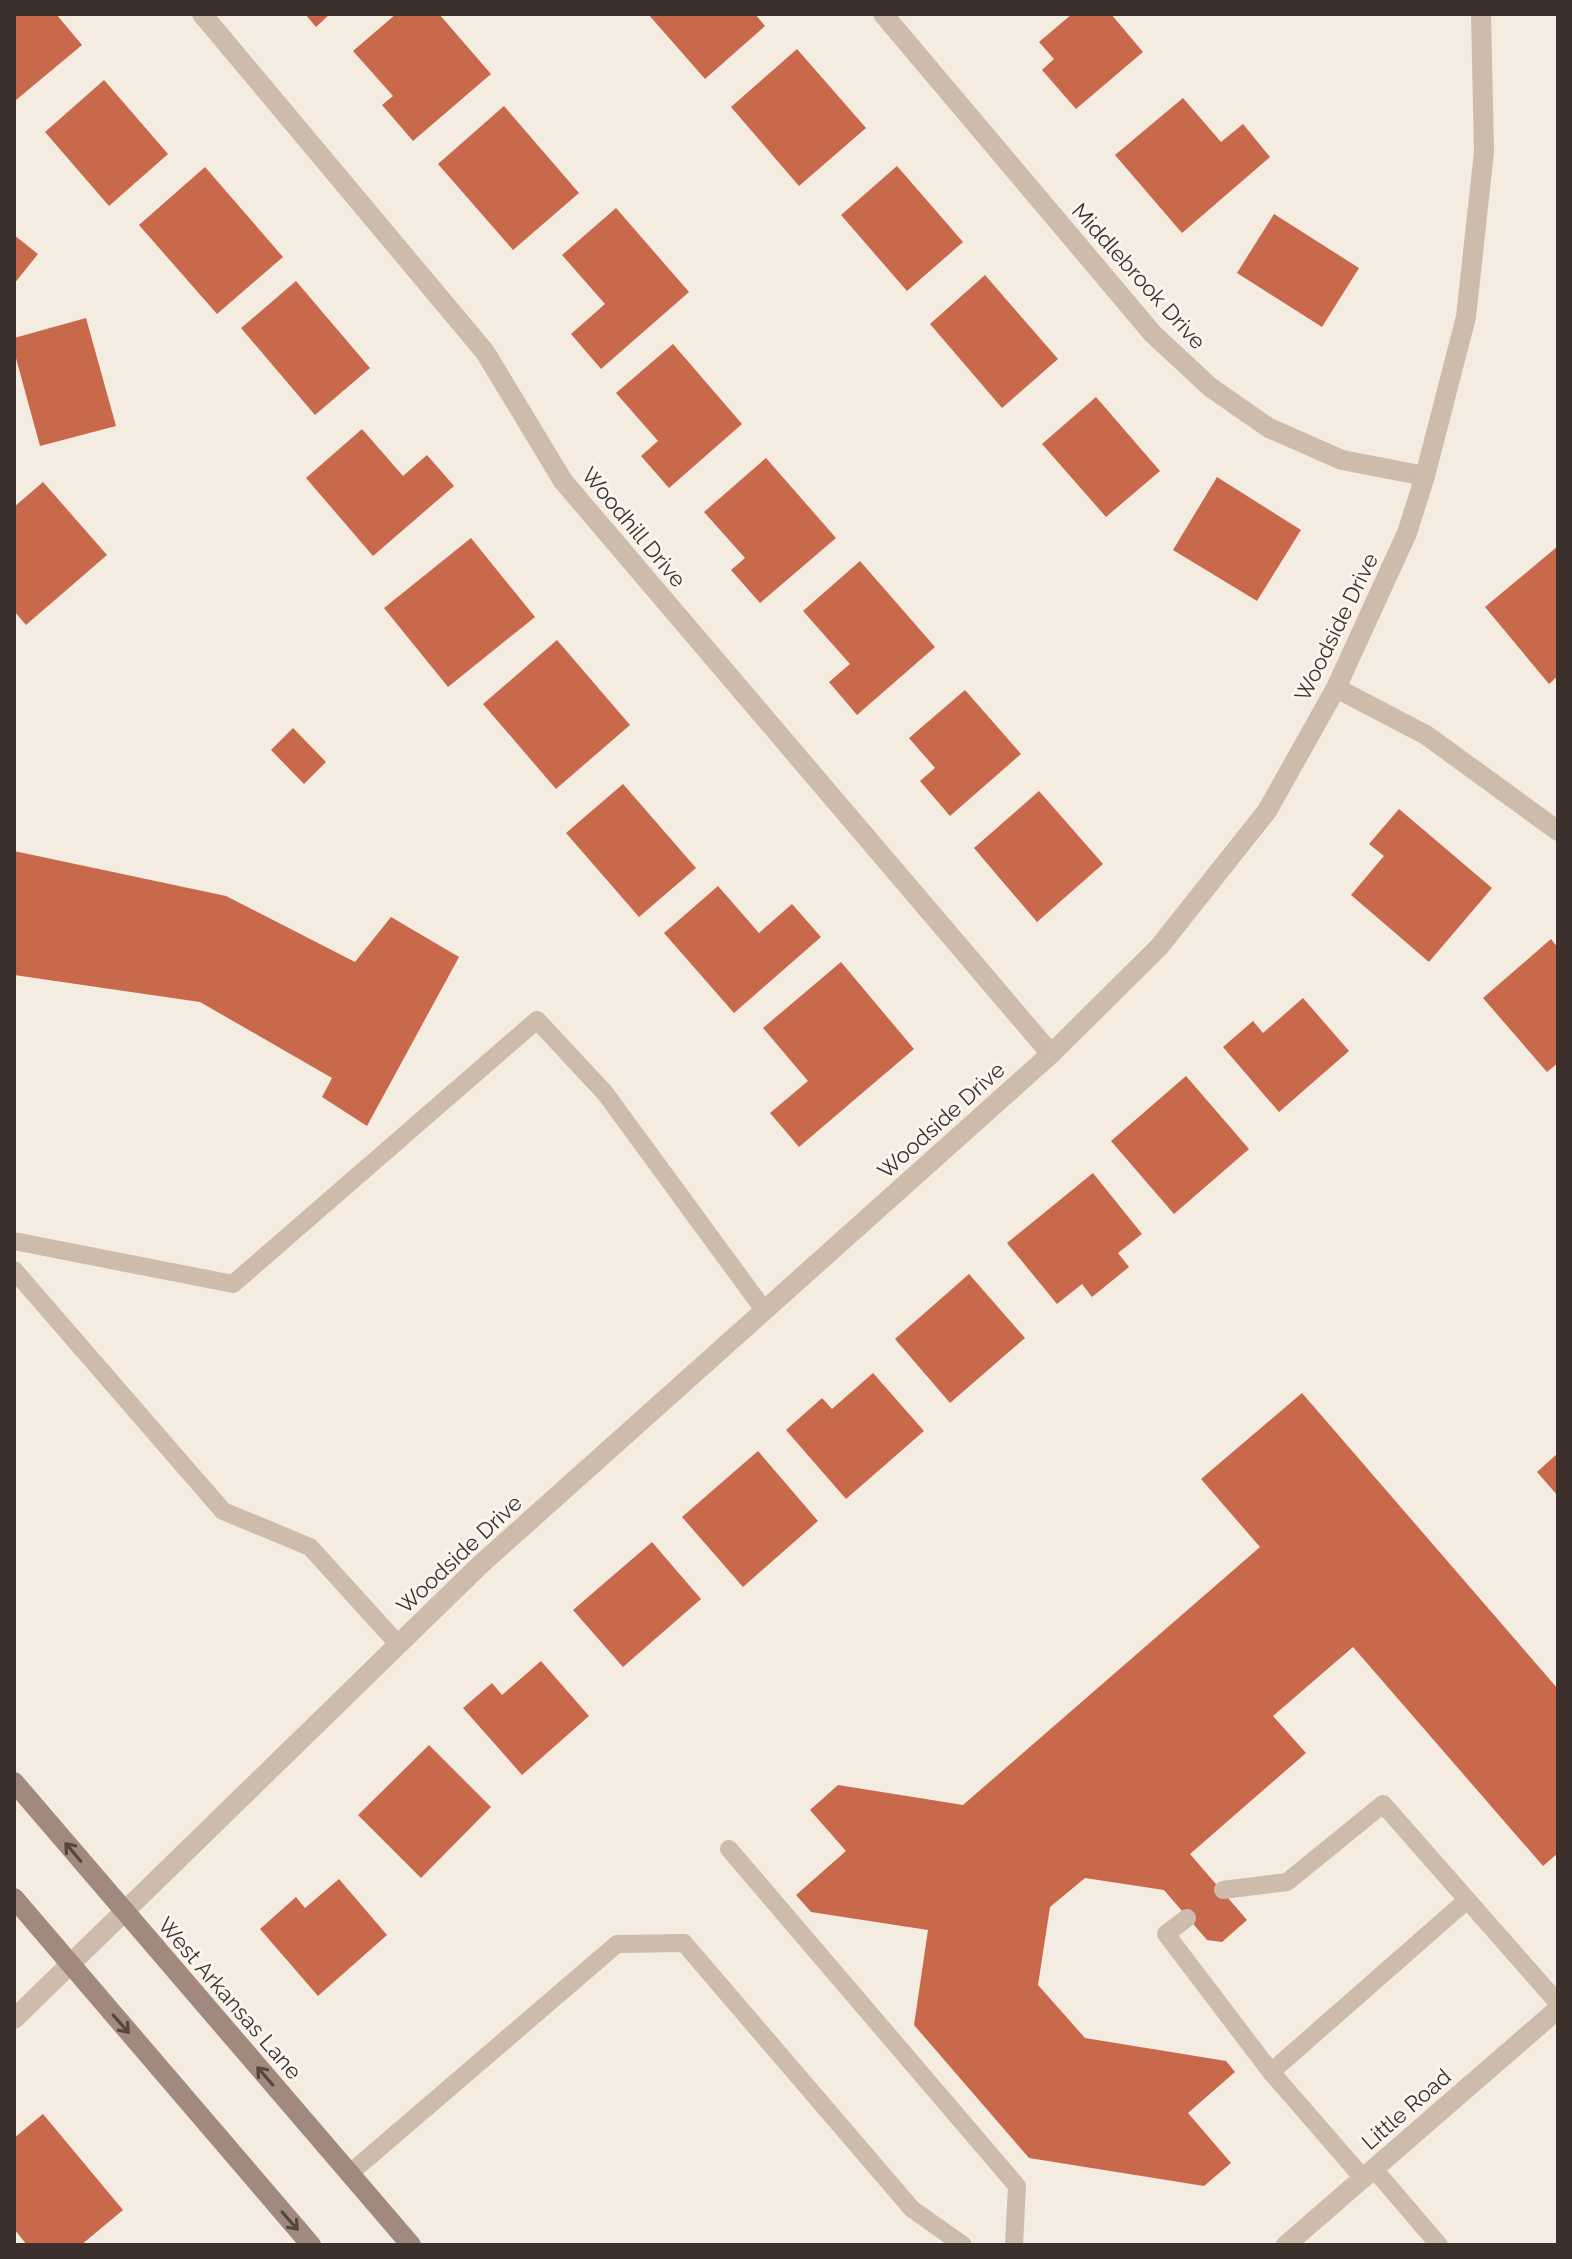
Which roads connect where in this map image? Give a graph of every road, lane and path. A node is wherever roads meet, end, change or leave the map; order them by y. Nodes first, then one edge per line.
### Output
1 (202, 14) edge
2 (883, 14) edge
3 (1481, 14) edge
4 (1425, 476) junction
5 (1336, 688) junction
6 (1558, 831) edge
7 (1051, 1054) junction
8 (14, 1241) edge
9 (14, 1270) edge
10 (764, 1310) junction
11 (398, 1644) junction
12 (14, 1782) edge
13 (729, 1849) dead end
14 (1223, 1890) dead end
15 (14, 1898) edge
16 (1467, 1900) junction
17 (124, 1911) junction
18 (1187, 1918) dead end
19 (71, 1964) junction
20 (1558, 2006) edge
21 (14, 2019) edge
22 (1271, 2072) junction
23 (1369, 2173) junction
24 (349, 2174) junction
25 (311, 2245) edge
26 (411, 2245) edge
27 (963, 2245) edge
28 (1014, 2245) edge
29 (1286, 2245) edge
30 (1439, 2245) edge

1 - 7 street, Woodhill Drive
2 - 4 street, Middlebrook Drive
3 - 4 street, Woodside Drive
4 - 5 street, Woodside Drive
5 - 6 street
5 - 7 street, Woodside Drive
7 - 10 street, Woodside Drive
8 - 10 lane
9 - 11 lane
10 - 11 street, Woodside Drive
11 - 17 street, Woodside Drive
17 -> 12 main road, West Arkansas Lane
13 - 28 lane
14 - 16 lane
15 - 19 main road
16 - 20 lane
16 - 22 lane
17 - 19 street, Woodside Drive
24 -> 17 main road, West Arkansas Lane
18 - 22 lane
19 - 21 street, Woodside Drive
19 -> 25 main road
20 - 23 street, Little Road
22 - 23 lane
23 - 29 street, Little Road
23 - 30 lane
24 - 26 main road, West Arkansas Lane
24 - 27 lane

